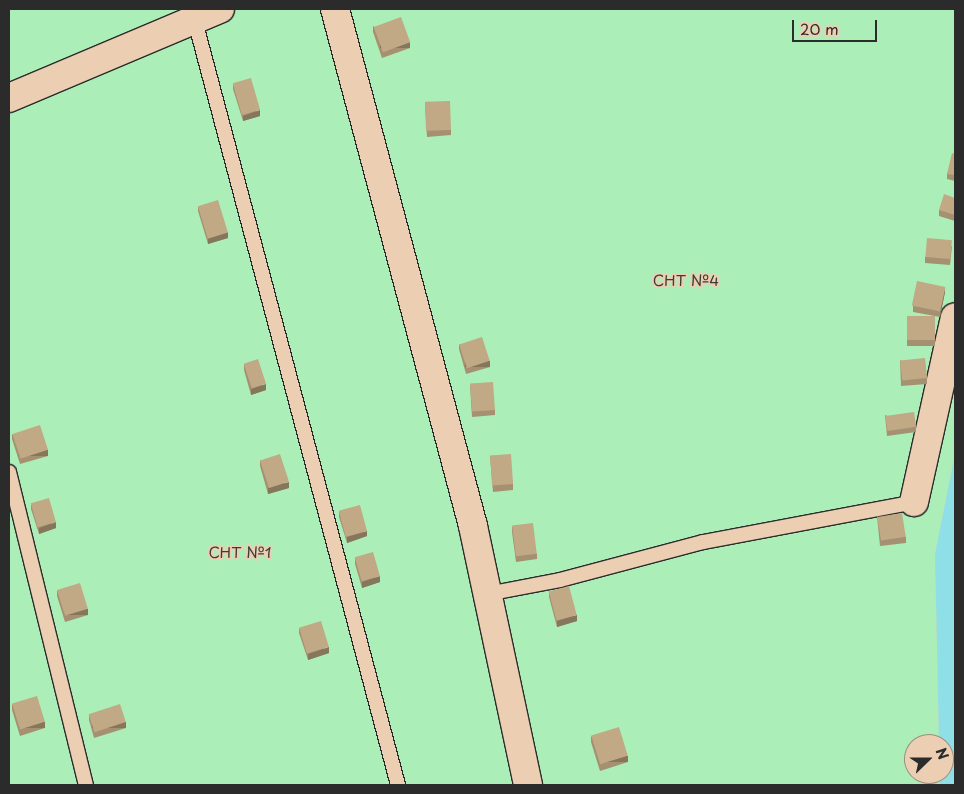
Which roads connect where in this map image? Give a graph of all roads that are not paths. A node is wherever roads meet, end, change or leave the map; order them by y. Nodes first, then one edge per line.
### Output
1 (220, 9) edge
2 (335, 9) edge
3 (195, 21) junction
4 (9, 98) edge
5 (955, 317) edge
6 (9, 472) edge
7 (914, 502) joint
8 (487, 594) junction
9 (86, 785) edge
10 (398, 785) edge
11 (528, 785) edge

1 - 3 street
2 - 8 street
3 - 4 street
3 - 10 lane
5 - 7 street
6 - 9 lane
7 - 8 lane
8 - 11 street

